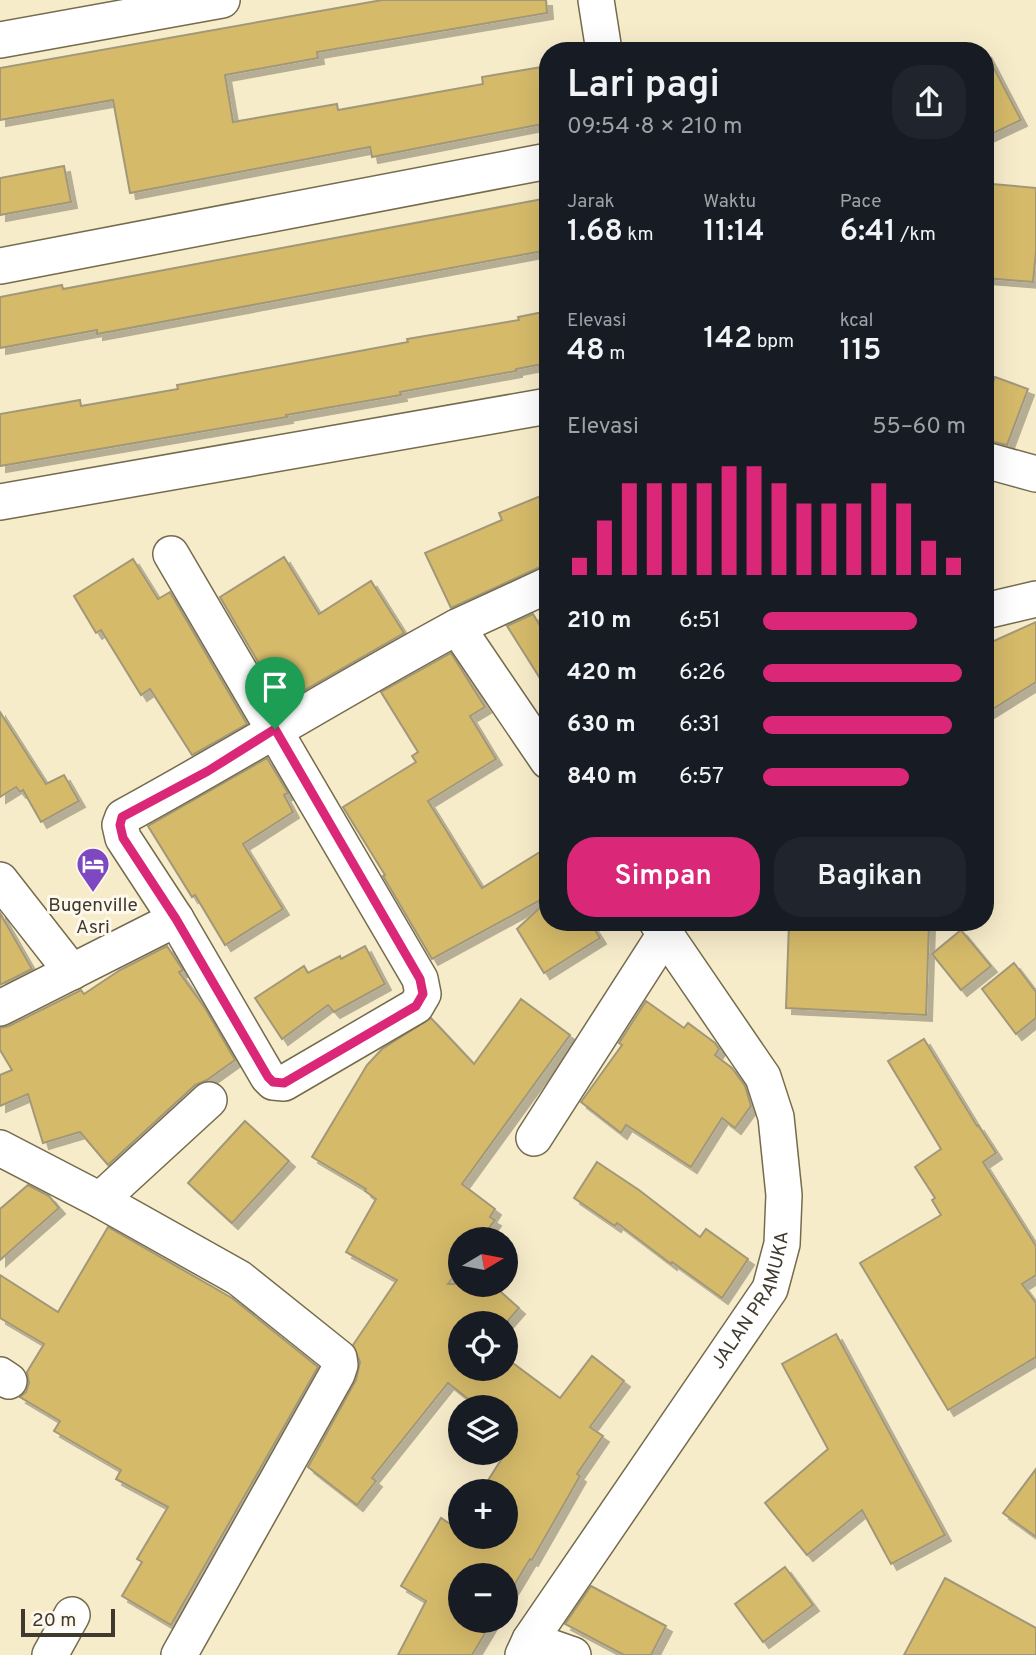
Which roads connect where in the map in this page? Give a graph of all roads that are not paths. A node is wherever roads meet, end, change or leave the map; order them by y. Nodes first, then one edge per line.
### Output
1 (222, 0) edge
2 (596, 0) edge
3 (0, 40) edge
4 (603, 42) edge
5 (539, 163) edge
6 (0, 266) edge
7 (539, 408) edge
8 (994, 462) edge
9 (1036, 474) edge
10 (0, 502) edge
11 (171, 554) dead end
12 (539, 589) edge
13 (1036, 598) edge
14 (994, 609) edge
15 (457, 627) junction
16 (275, 729) junction
17 (539, 748) edge
18 (0, 880) edge
19 (176, 919) junction
20 (659, 931) edge
21 (663, 931) edge
22 (72, 972) junction
23 (0, 1008) edge
24 (209, 1100) dead end
25 (534, 1138) dead end
26 (0, 1148) edge
27 (100, 1200) junction
28 (72, 1615) dead end
29 (527, 1647) edge
30 (50, 1655) edge
31 (179, 1655) edge
32 (573, 1655) edge

1 - 3 street
2 - 4 street
5 - 6 street
7 - 10 street
8 - 9 street
11 - 16 street
12 - 15 street
13 - 14 street
15 - 16 street
15 - 17 street
16 - 19 street
16 - 19 street
18 - 22 street
19 - 22 street
20 - 25 street
21 - 29 street, JALAN PRAMUKA
22 - 23 street
24 - 27 street
26 - 27 street
27 - 31 street
28 - 30 street
29 - 32 street

